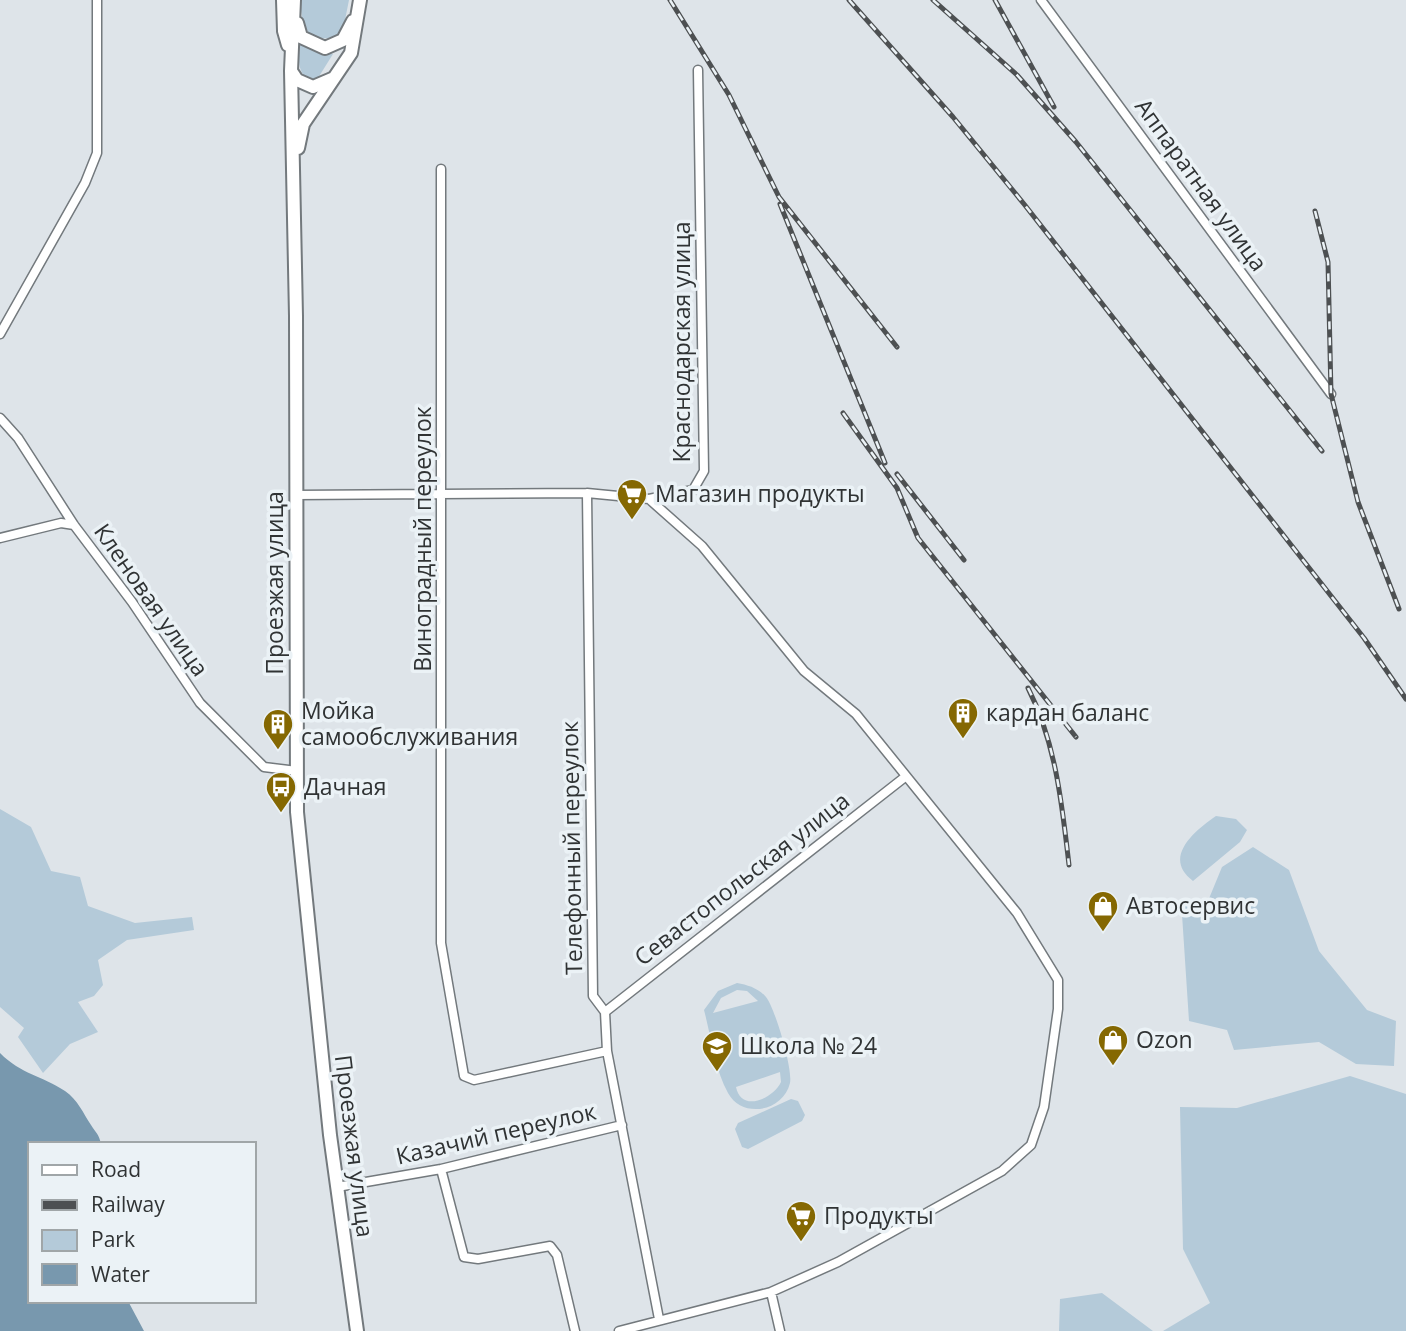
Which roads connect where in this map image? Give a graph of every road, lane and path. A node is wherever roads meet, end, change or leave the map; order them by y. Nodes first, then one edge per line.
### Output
1 (97, 0) edge
2 (283, 0) edge
3 (294, 0) edge
4 (1041, 0) edge
5 (360, 2) edge
6 (292, 56) junction
7 (291, 71) junction
8 (698, 71) dead end
9 (338, 75) junction
10 (441, 169) dead end
11 (293, 172) junction
12 (0, 334) edge
13 (1331, 394) dead end
14 (0, 418) edge
15 (587, 493) junction
16 (295, 495) junction
17 (443, 495) junction
18 (649, 499) junction
19 (74, 525) junction
20 (0, 538) edge
21 (297, 771) junction
22 (905, 777) junction
23 (605, 1012) junction
24 (607, 1051) junction
25 (622, 1125) junction
26 (441, 1169) junction
27 (337, 1187) junction
28 (771, 1292) junction
29 (659, 1319) junction
30 (357, 1331) edge
31 (575, 1331) edge
32 (619, 1331) edge
33 (780, 1331) edge

1 - 12 street
2 - 6 main road
3 - 5 main road
3 - 6 main road, Проезжая улица
4 - 13 street, Аппаратная улица
5 - 9 main road
6 - 7 main road, Проезжая улица
7 - 9 main road
7 - 11 main road, Проезжая улица
8 - 18 street, Краснодарская улица
9 - 11 main road
10 - 17 street, Виноградный переулок
11 - 16 main road, Проезжая улица
14 - 19 street, Кленовая улица
15 - 17 street, Краснодарская улица
15 - 18 street, Краснодарская улица
15 - 23 street, Телефонный переулок
16 - 17 street, Краснодарская улица
16 - 21 main road, Проезжая улица
17 - 24 street, Виноградный переулок
18 - 22 street
19 - 20 street
19 - 21 street, Кленовая улица
21 - 27 main road, Проезжая улица
22 - 23 street, Севастопольская улица
22 - 28 street
23 - 24 street, Телефонный переулок
24 - 25 street, Телефонный переулок
25 - 26 street, Казачий переулок
25 - 29 street, Телефонный переулок
26 - 27 street, Казачий переулок
26 - 31 street
27 - 30 main road, Проезжая улица
28 - 29 street
28 - 33 street
29 - 32 street

